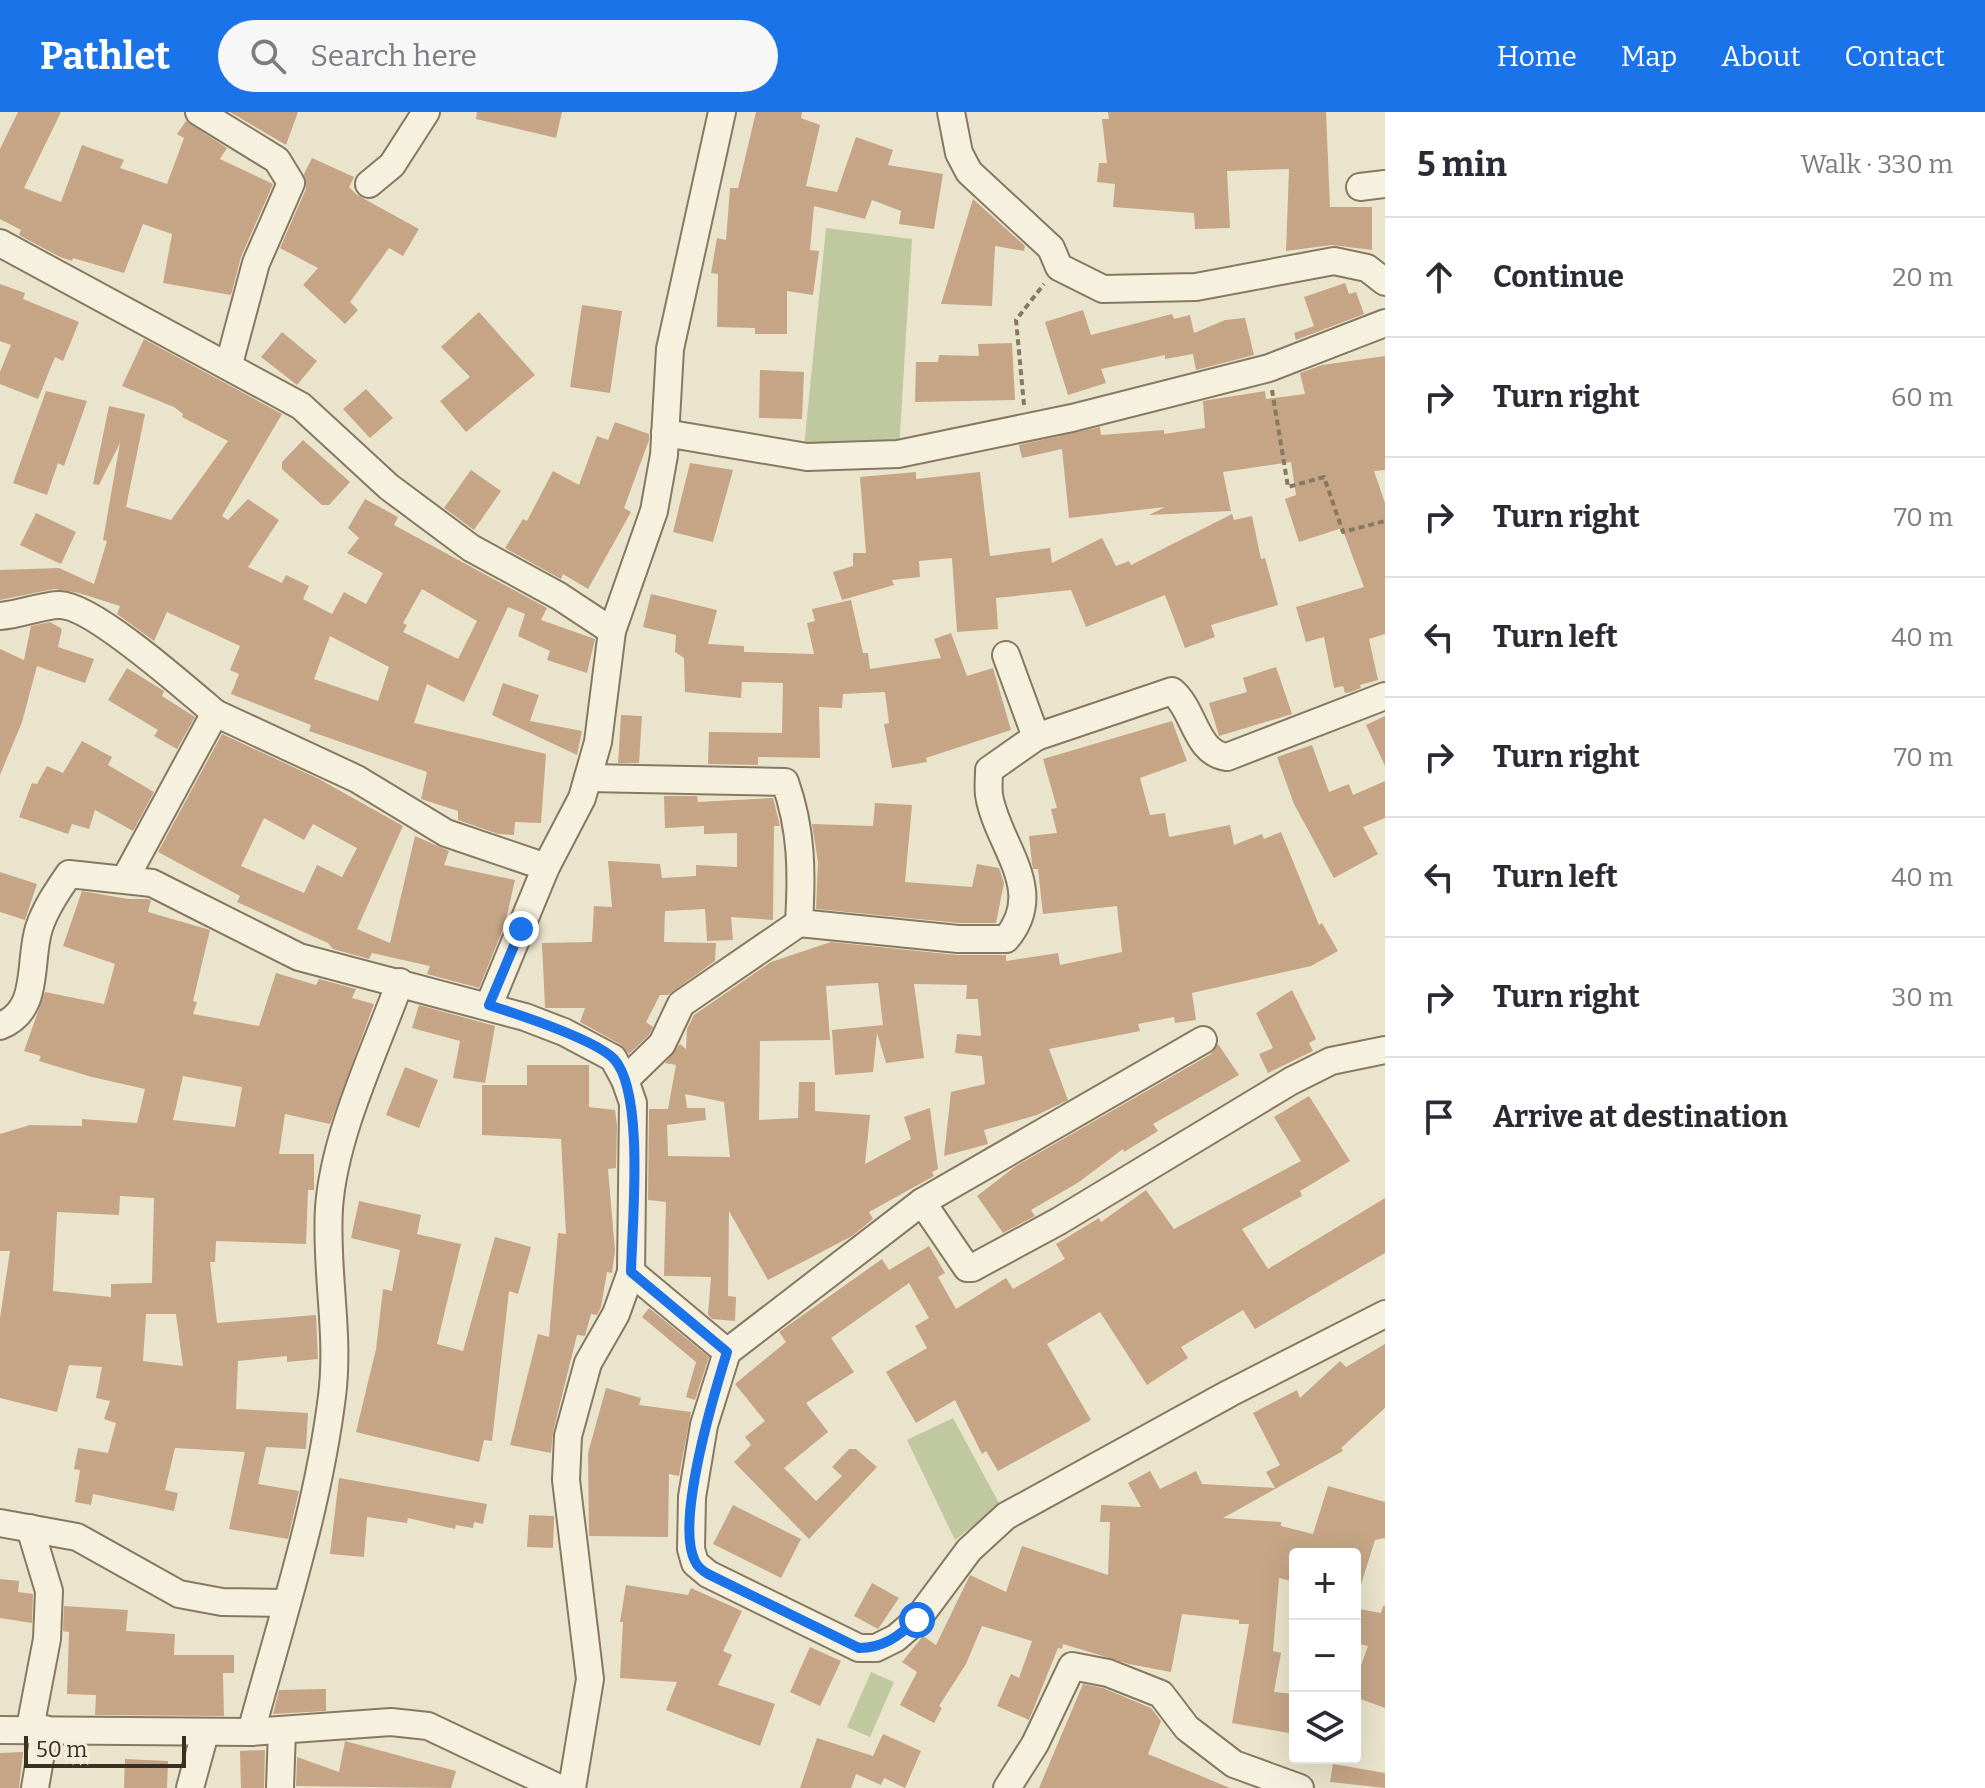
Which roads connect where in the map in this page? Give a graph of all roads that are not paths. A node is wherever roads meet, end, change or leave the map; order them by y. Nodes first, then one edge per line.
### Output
1 (199, 112) edge
2 (426, 112) edge
3 (951, 112) edge
4 (720, 114) edge
5 (369, 184) dead end
6 (0, 243) edge
7 (1385, 282) edge
8 (1385, 323) edge
9 (229, 364) junction
10 (665, 433) junction
11 (0, 616) edge
12 (612, 631) junction
13 (1006, 655) dead end
14 (1385, 696) edge
15 (215, 713) junction
16 (1036, 737) junction
17 (588, 778) junction
18 (546, 867) junction
19 (126, 877) junction
20 (799, 923) junction
21 (400, 982) junction
22 (489, 1005) junction
23 (0, 1026) edge
24 (1203, 1040) dead end
25 (1385, 1050) edge
26 (625, 1080) junction
27 (922, 1202) junction
28 (631, 1272) junction
29 (1385, 1314) edge
30 (727, 1352) junction
31 (0, 1523) edge
32 (30, 1528) junction
33 (286, 1603) junction
34 (38, 1728) junction
35 (0, 1730) edge
36 (282, 1730) junction
37 (251, 1732) junction
38 (205, 1733) junction
39 (35, 1788) edge
40 (190, 1788) edge
41 (280, 1788) edge
42 (559, 1788) edge
43 (572, 1788) edge
44 (1007, 1788) edge
45 (1300, 1788) edge

1 - 9 street
2 - 5 street
3 - 7 street
4 - 10 street
6 - 9 street
8 - 10 street
9 - 12 street
10 - 12 street
11 - 15 street
12 - 17 street
13 - 16 street
14 - 16 street
15 - 18 street
15 - 19 street
16 - 20 street
17 - 18 street
17 - 20 street
18 - 22 street
19 - 21 street
19 - 23 street
20 - 26 street
21 - 22 street
21 - 33 street
22 - 26 street
24 - 27 street
25 - 27 street
26 - 28 street
27 - 30 street
28 - 30 street
28 - 43 street
29 - 30 street
31 - 32 street
32 - 33 street
32 - 34 street
33 - 37 street
34 - 35 street
34 - 38 street
34 - 39 street
36 - 37 street
36 - 41 street
36 - 42 street
37 - 38 street
38 - 40 street
44 - 45 street

